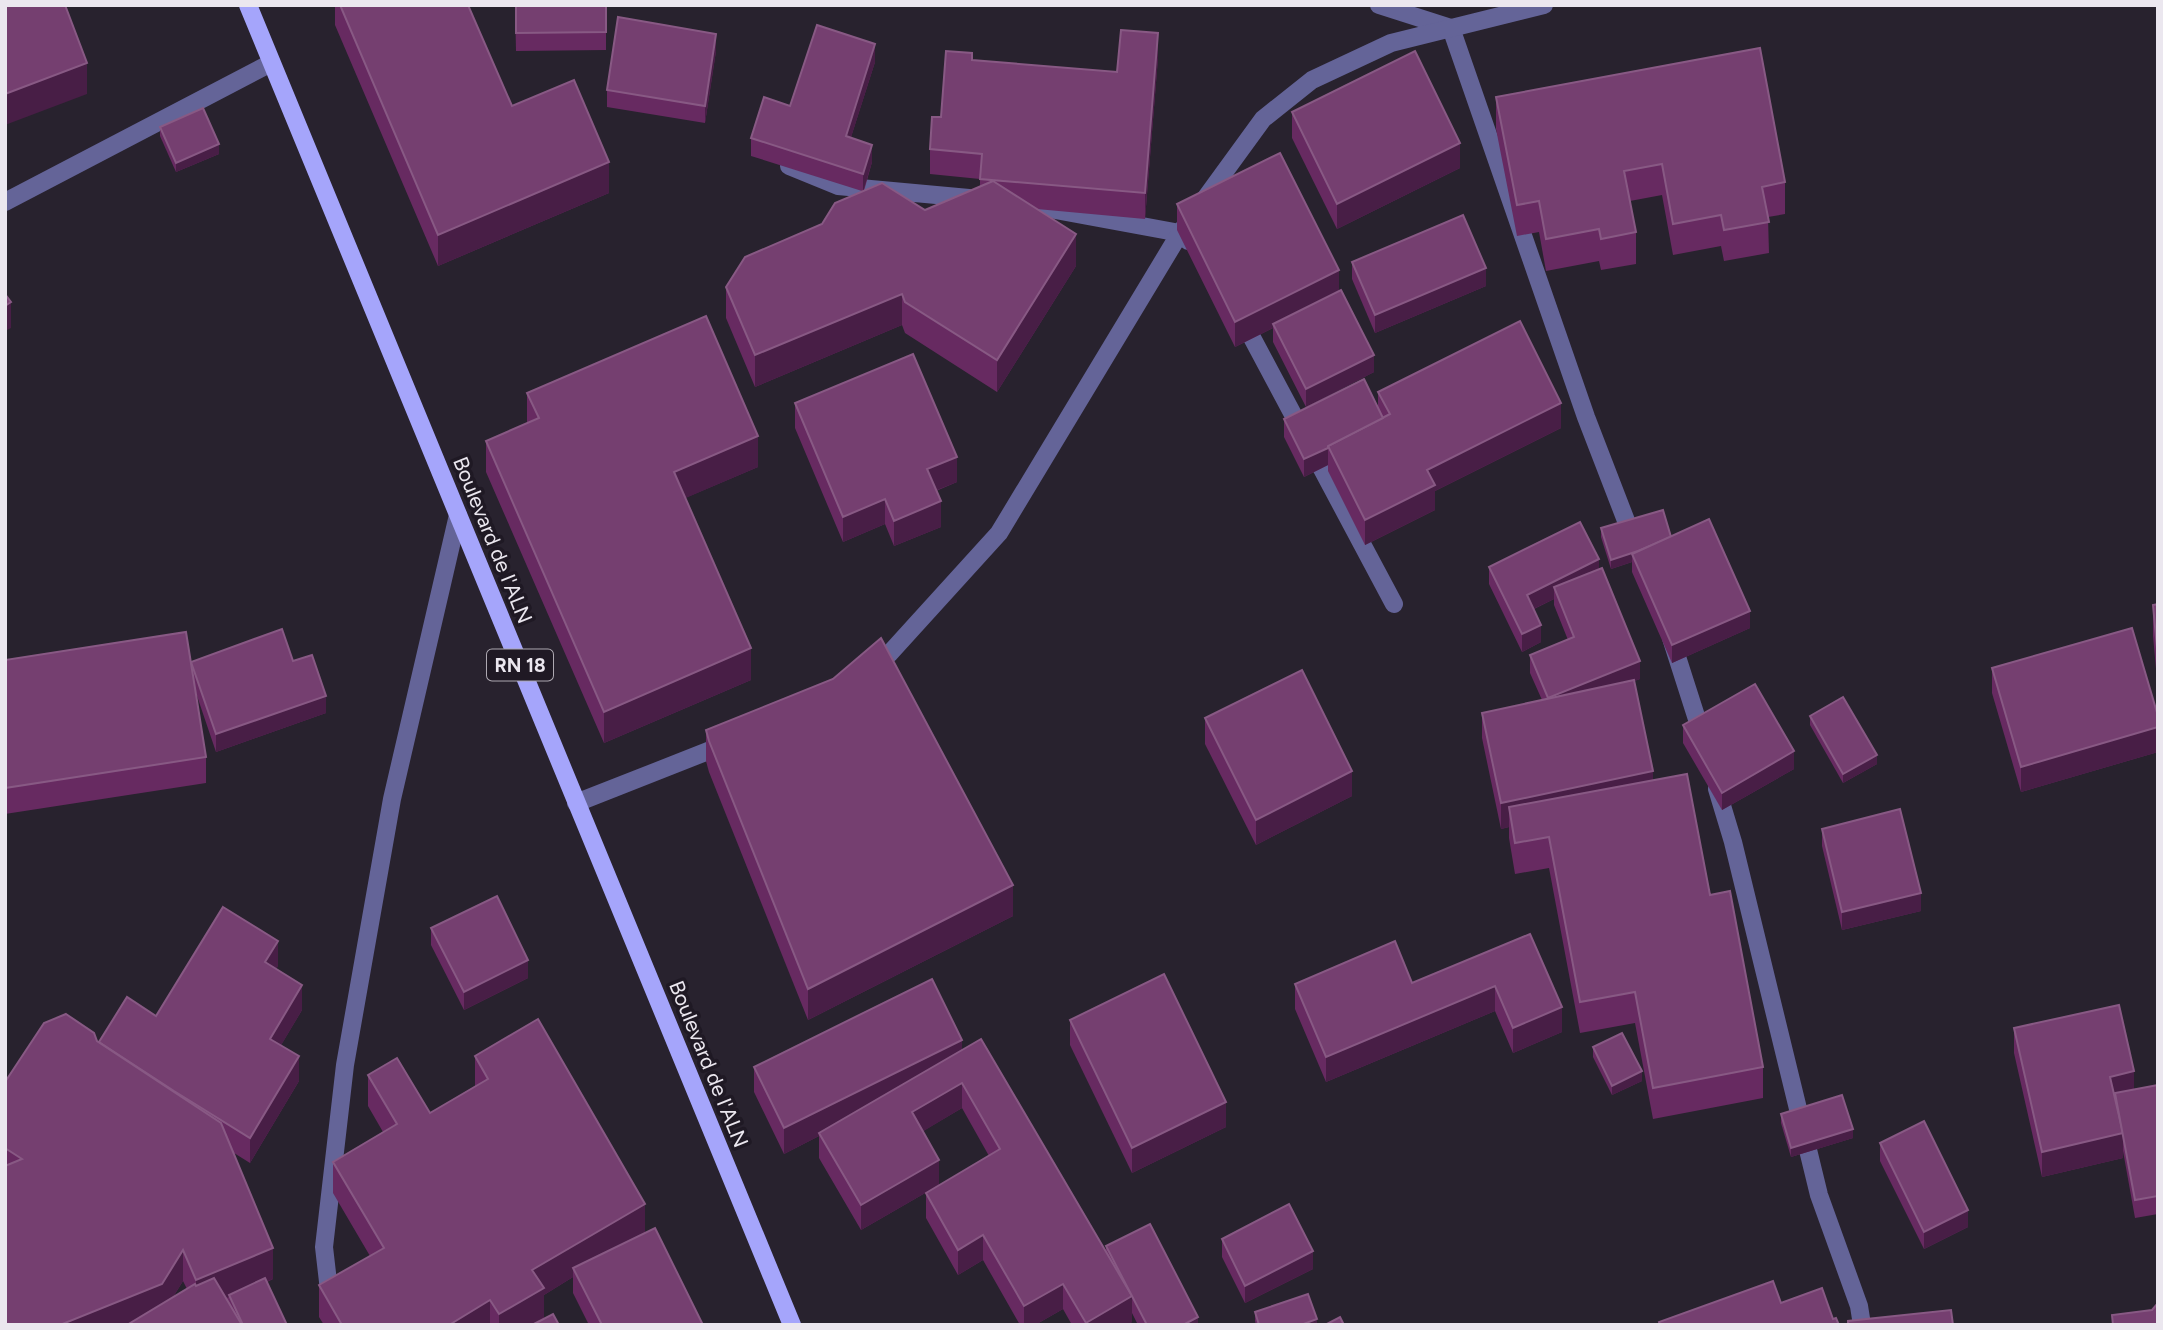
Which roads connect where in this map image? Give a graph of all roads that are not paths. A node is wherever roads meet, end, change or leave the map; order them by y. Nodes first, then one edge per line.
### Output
1 (248, 5) edge
2 (1379, 5) edge
3 (1545, 5) edge
4 (1451, 28) junction
5 (271, 63) junction
6 (775, 161) edge
7 (990, 200) edge
8 (5, 202) edge
9 (1018, 203) edge
10 (1180, 233) junction
11 (1204, 256) edge
12 (1232, 299) edge
13 (458, 515) junction
14 (1640, 557) edge
15 (1394, 604) dead end
16 (1664, 620) edge
17 (859, 679) edge
18 (739, 740) edge
19 (1706, 750) edge
20 (1714, 776) edge
21 (576, 803) junction
22 (333, 1325) edge
23 (792, 1325) edge
24 (1862, 1325) edge

1 - 5 main road, Boulevard de l'ALN / RN 18
2 - 4 street
3 - 4 street
4 - 10 street
4 - 14 street
5 - 8 street
5 - 13 main road, Boulevard de l'ALN / RN 18
6 - 7 street
9 - 10 street
10 - 11 street
10 - 17 street
12 - 15 street
13 - 21 main road, Boulevard de l'ALN / RN 18
13 - 22 street
16 - 19 street
18 - 21 street
20 - 24 street
21 - 23 main road, Boulevard de l'ALN / RN 18

